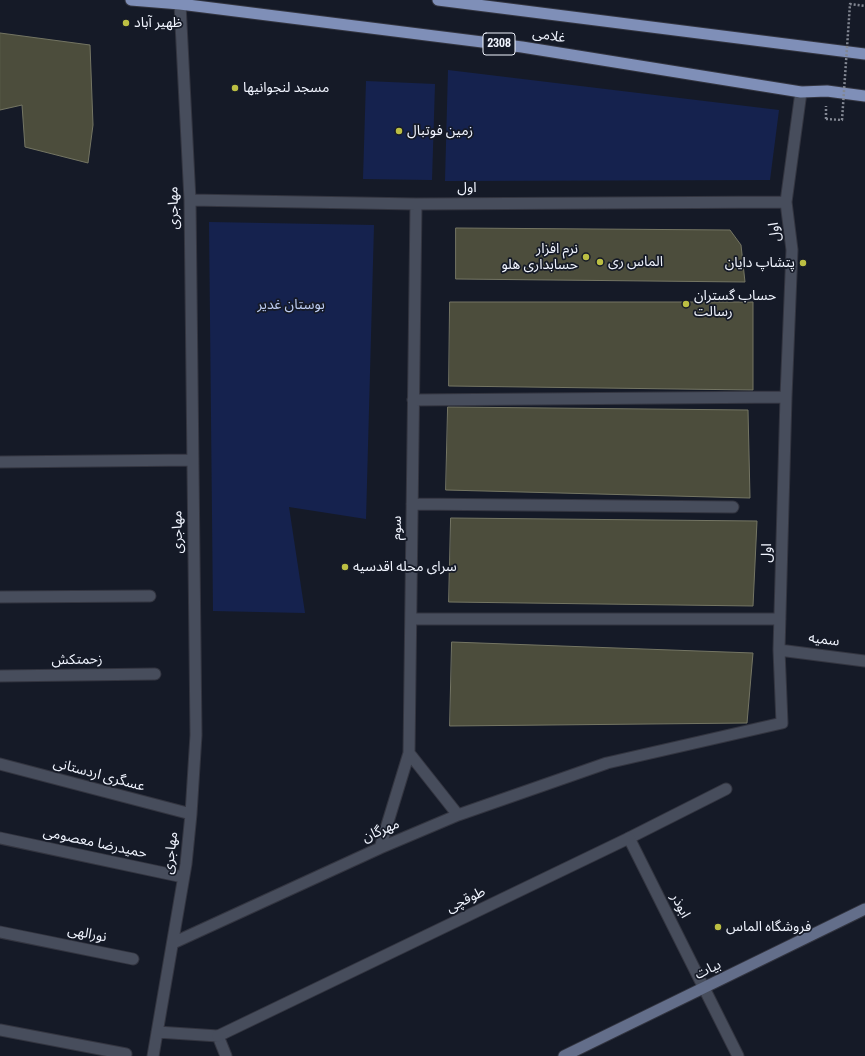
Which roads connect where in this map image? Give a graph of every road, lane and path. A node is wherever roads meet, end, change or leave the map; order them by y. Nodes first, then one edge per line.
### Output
1 (131, 0) edge
2 (438, 0) edge
3 (180, 4) junction
4 (865, 6) edge
5 (865, 54) edge
6 (801, 92) junction
7 (865, 96) edge
8 (826, 119) dead end
9 (190, 200) junction
10 (786, 202) junction
11 (416, 204) junction
12 (786, 397) junction
13 (413, 400) junction
14 (192, 460) junction
15 (0, 462) edge
16 (412, 504) junction
17 (733, 507) dead end
18 (150, 596) dead end
19 (0, 597) edge
20 (411, 619) junction
21 (780, 619) junction
22 (779, 650) junction
23 (865, 661) edge
24 (155, 674) dead end
25 (0, 676) edge
26 (409, 753) junction
27 (607, 763) joint
28 (0, 764) edge
29 (726, 790) dead end
30 (191, 814) junction
31 (458, 815) junction
32 (0, 838) edge
33 (629, 838) junction
34 (380, 848) junction
35 (184, 877) junction
36 (865, 909) edge
37 (0, 932) edge
38 (173, 943) junction
39 (133, 959) dead end
40 (705, 988) junction
41 (0, 1030) edge
42 (157, 1032) junction
43 (218, 1036) junction
44 (126, 1054) dead end
45 (153, 1056) edge
46 (226, 1056) edge
47 (564, 1056) edge
48 (738, 1056) edge

1 - 3 main road, غلامی / 2308
2 - 5 main road, غلامی
3 - 6 main road, غلامی / 2308
3 - 9 street, مهاجری
4 - 8 path, bridge
6 - 7 main road, غلامی / 2308
6 - 10 street
9 - 11 street, اول
9 - 14 street, مهاجری
10 - 11 street, اول
10 - 12 street, اول
11 - 13 street, سوم
12 - 13 street
12 - 21 street, اول
13 - 16 street, سوم
14 - 15 street
14 - 30 street, مهاجری
16 - 17 street
16 - 20 street, سوم
18 - 19 street
20 - 21 street
20 - 26 street, سوم
21 - 22 street, اول
22 - 23 street, سمیه
22 - 27 street, اول
24 - 25 street, زحمتکش
26 - 31 street
26 - 34 street, سوم
27 - 31 street, مهرگان
28 - 30 street, عسگری اردستانی
29 - 33 street, طوقچی
30 - 35 street, مهاجری
31 - 34 street, مهرگان
32 - 35 street, حمیدرضا معصومی
33 - 40 street, ابوذر
33 - 43 street, طوقچی
34 - 38 street, مهرگان
35 - 38 street, مهاجری
36 - 40 main road, بیات
37 - 39 street, نورالهی
38 - 42 street, مهاجری
40 - 47 main road, بیات
40 - 48 street, ابوذر
41 - 44 street
42 - 43 street
42 - 45 street, مهاجری
43 - 46 street

